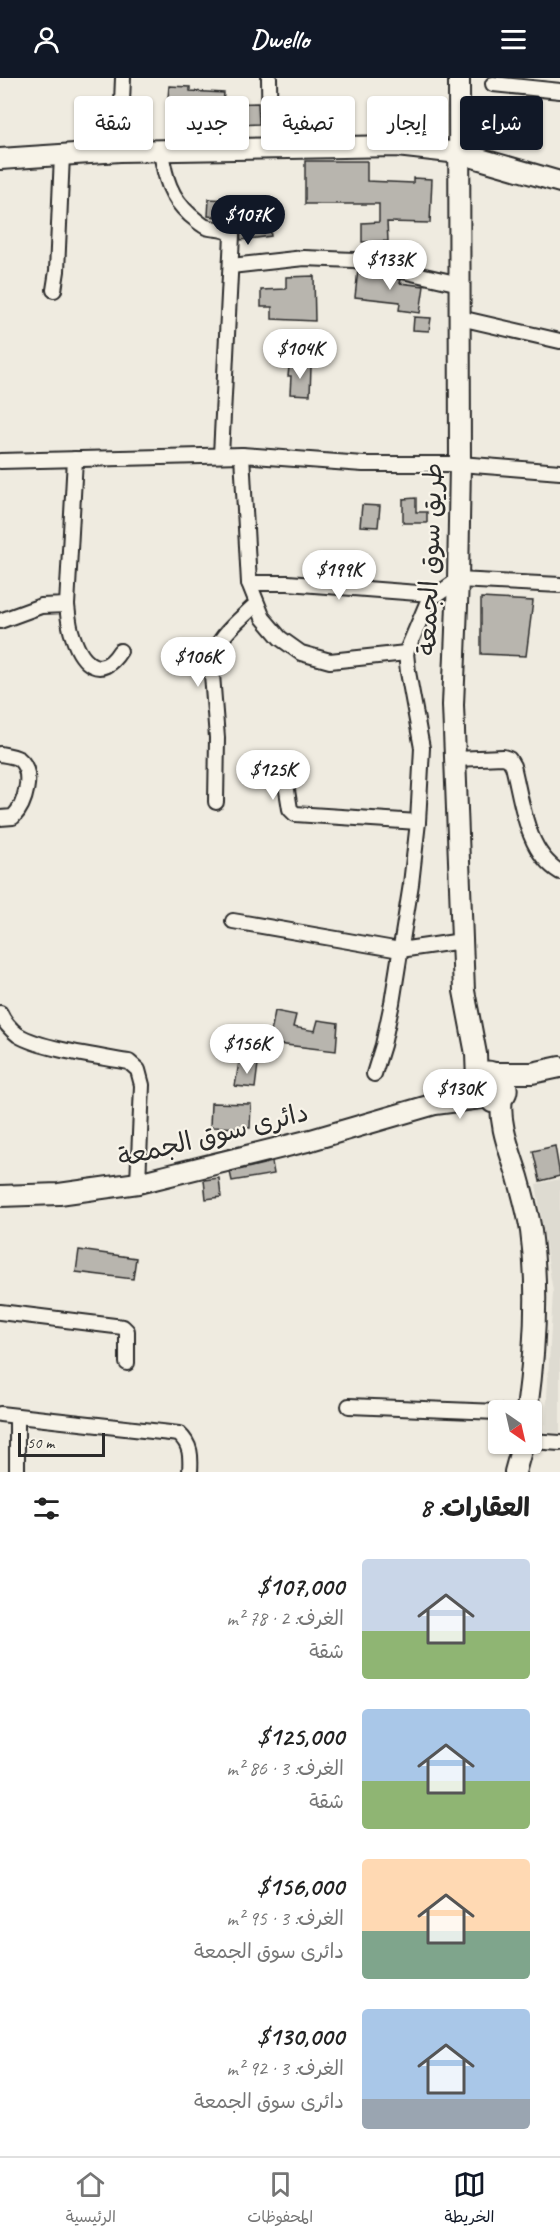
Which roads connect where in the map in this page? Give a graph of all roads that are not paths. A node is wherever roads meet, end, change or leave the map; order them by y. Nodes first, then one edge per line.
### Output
1 (123, 78) edge
2 (269, 78) edge
3 (459, 78) edge
4 (493, 84) dead end
5 (560, 91) edge
6 (269, 96) edge
7 (355, 146) edge
8 (261, 147) edge
9 (120, 152) junction
10 (161, 152) junction
11 (459, 153) junction
12 (62, 155) junction
13 (0, 159) edge
14 (560, 182) edge
15 (231, 266) junction
16 (460, 284) junction
17 (54, 290) dead end
18 (460, 318) junction
19 (560, 341) edge
20 (221, 455) junction
21 (242, 455) junction
22 (75, 459) junction
23 (0, 461) edge
24 (460, 464) junction
25 (560, 472) edge
26 (458, 580) junction
27 (249, 583) junction
28 (560, 585) edge
29 (431, 594) junction
30 (67, 604) junction
31 (256, 604) junction
32 (0, 621) edge
33 (120, 651) dead end
34 (406, 653) junction
35 (0, 754) edge
36 (455, 759) junction
37 (285, 778) dead end
38 (216, 802) dead end
39 (0, 818) edge
40 (418, 822) junction
41 (560, 872) edge
42 (233, 921) dead end
43 (462, 941) junction
44 (400, 950) junction
45 (0, 1013) edge
46 (474, 1044) junction
47 (555, 1068) edge
48 (374, 1074) dead end
49 (489, 1087) junction
50 (443, 1103) junction
51 (501, 1124) junction
52 (138, 1183) junction
53 (0, 1196) edge
54 (0, 1312) edge
55 (127, 1363) dead end
56 (528, 1400) edge
57 (349, 1406) dead end
58 (488, 1412) edge
59 (0, 1414) edge
60 (17, 1416) junction
61 (542, 1442) edge
62 (560, 1443) edge
63 (520, 1454) edge
64 (17, 1472) edge
65 (190, 1472) edge
66 (515, 1472) edge

1 - 9 street
2 - 6 street
3 - 11 street, طريق سوق الجمعة
4 - 5 street
7 - 11 street
8 - 10 street
9 - 10 street
9 - 12 street
10 - 15 street
11 - 14 street
11 - 16 street, طريق سوق الجمعة
12 - 13 street
12 - 17 street
15 - 16 street
15 - 20 street
16 - 18 street, طريق سوق الجمعة
18 - 19 street
18 - 24 street, طريق سوق الجمعة
20 - 21 street
20 - 22 street
21 - 24 street
21 - 27 street
22 - 23 street
22 - 30 street
24 - 25 street
24 - 26 street, طريق سوق الجمعة
26 - 28 street
26 - 29 street
26 - 36 street, طريق سوق الجمعة
27 - 29 street
27 - 31 street
29 - 34 street
30 - 32 street
30 - 33 street
31 - 34 street
31 - 38 street
34 - 40 street
35 - 39 street
36 - 41 street
36 - 43 street, طريق سوق الجمعة
37 - 40 street
40 - 44 street
42 - 44 street
43 - 44 street
43 - 46 street, طريق سوق الجمعة
44 - 48 street
45 - 52 street
46 - 49 street
46 - 50 street
47 - 49 street, دائرى سوق الجمعة
49 - 50 street, دائرى سوق الجمعة
49 - 51 street
50 - 51 street
50 - 52 street, دائرى سوق الجمعة
51 - 56 street
52 - 53 street, دائرى سوق الجمعة
54 - 55 street
57 - 58 street
59 - 60 street
60 - 64 street
60 - 65 street
61 - 62 street
63 - 66 street

